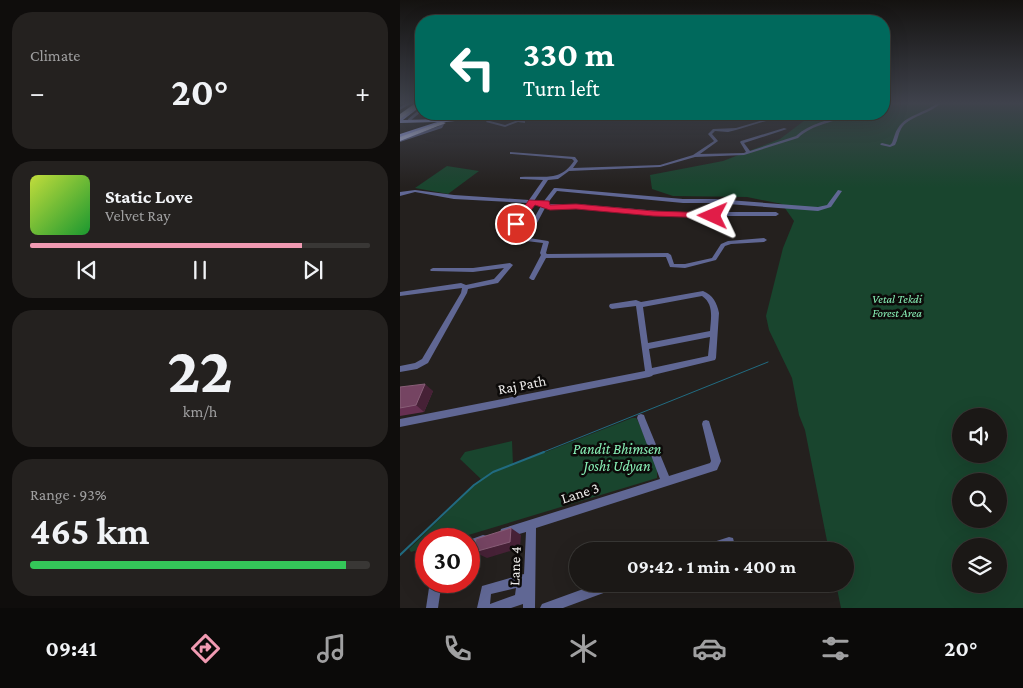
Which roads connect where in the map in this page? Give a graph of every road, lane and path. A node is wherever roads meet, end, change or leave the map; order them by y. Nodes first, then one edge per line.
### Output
1 (423, 130) edge
2 (714, 130) edge
3 (780, 130) edge
4 (804, 130) edge
5 (899, 130) edge
6 (400, 139) edge
7 (882, 144) dead end
8 (512, 153) dead end
9 (749, 153) junction
10 (695, 156) junction
11 (570, 170) junction
12 (522, 178) dead end
13 (546, 179) junction
14 (840, 192) dead end
15 (400, 194) edge
16 (532, 202) junction
17 (657, 203) dead end
18 (544, 205) junction
19 (653, 214) junction
20 (776, 214) dead end
21 (516, 224) dead end
22 (764, 240) dead end
23 (544, 255) junction
24 (433, 270) dead end
25 (532, 278) dead end
26 (465, 287) junction
27 (400, 294) edge
28 (641, 305) junction
29 (612, 306) dead end
30 (713, 333) junction
31 (645, 347) junction
32 (400, 369) edge
33 (649, 373) junction
34 (641, 418) dead end
35 (400, 423) edge
36 (706, 424) dead end
37 (666, 482) junction
38 (531, 524) junction
39 (480, 540) edge
40 (526, 579) junction
41 (591, 592) edge
42 (434, 593) edge
43 (526, 601) edge
44 (432, 608) edge
45 (483, 608) edge
46 (494, 608) edge
47 (546, 608) edge

1 - 6 highway
2 - 10 street
3 - 9 street
4 - 9 street
5 - 7 street
8 - 11 street
9 - 10 street
10 - 11 street
11 - 13 street
12 - 13 street
13 - 16 street
14 - 18 street
15 - 16 street
16 - 18 street
16 - 21 street
17 - 19 street
18 - 19 street
18 - 23 street
19 - 20 street
22 - 23 street
23 - 25 street
24 - 26 street
26 - 27 street
26 - 32 street
28 - 29 street
28 - 30 street
28 - 31 street
30 - 31 street
30 - 33 street, Raj Path
31 - 33 street
33 - 35 street, Raj Path
34 - 37 street
36 - 37 street, Lane 3
37 - 38 street, Lane 3
38 - 39 street, Lane 3
38 - 40 street, Lane 4
40 - 43 street, Lane 4
40 - 45 street
41 - 47 street
42 - 44 street
43 - 46 street

